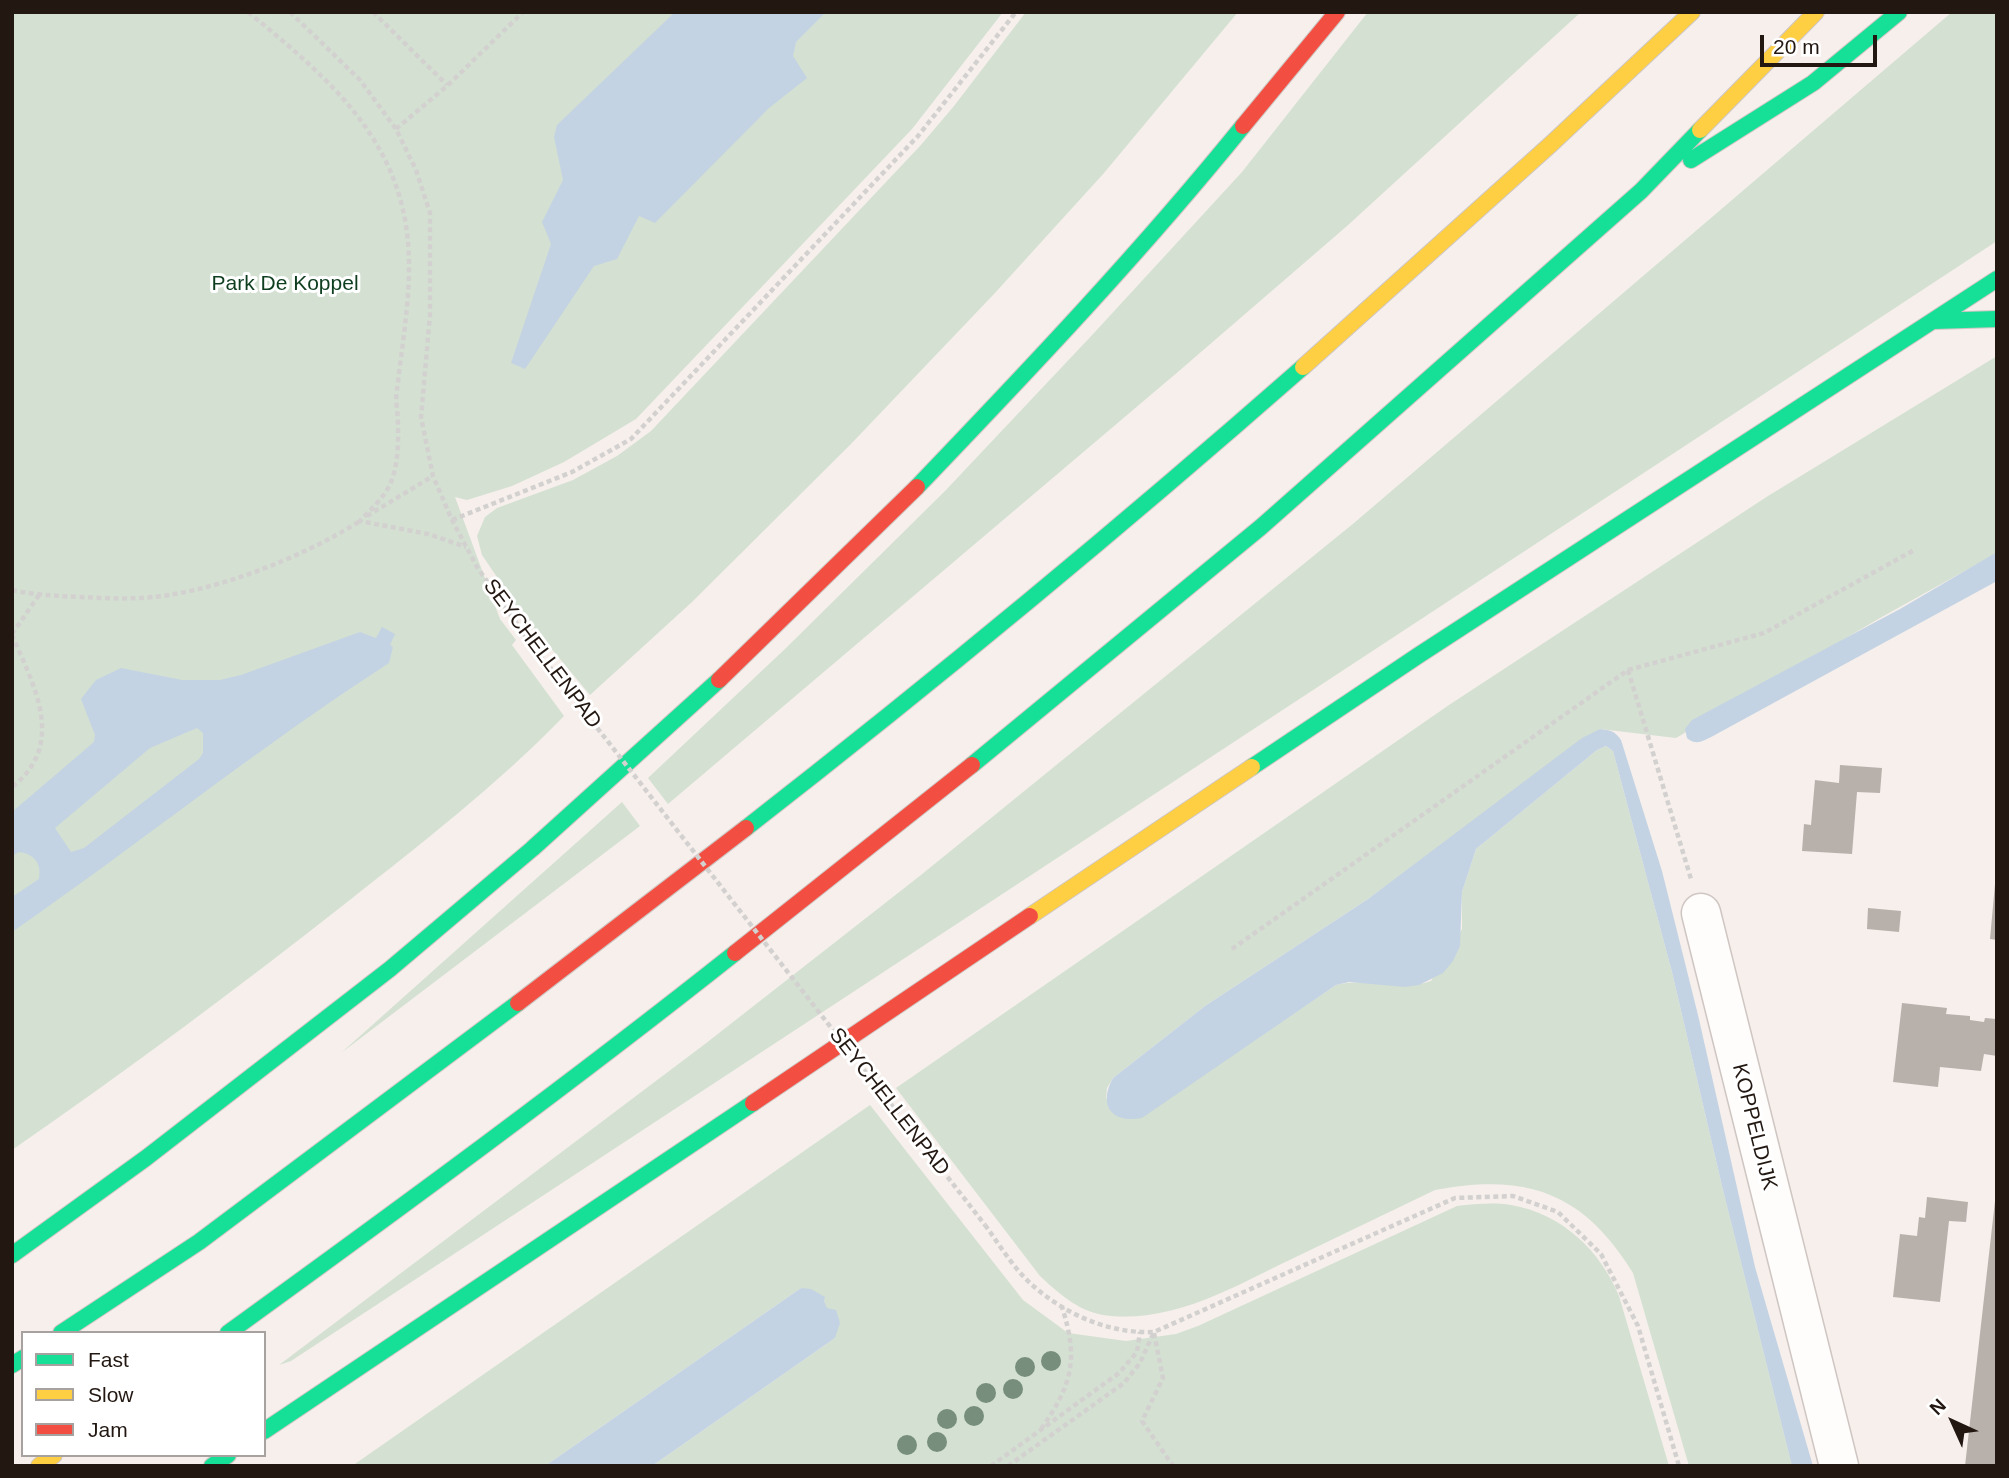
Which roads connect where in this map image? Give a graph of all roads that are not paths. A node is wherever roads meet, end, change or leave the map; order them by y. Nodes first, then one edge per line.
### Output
1 (1336, 12) edge
2 (1692, 12) edge
3 (1816, 12) edge
4 (1899, 12) edge
5 (1641, 191) junction
6 (1997, 279) edge
7 (1997, 319) edge
8 (1933, 320) junction
9 (1701, 913) road end
10 (12, 1255) edge
11 (64, 1331) edge
12 (231, 1331) edge
13 (266, 1430) edge
14 (1839, 1466) edge

1 - 10 highway
2 - 11 highway
3 - 5 highway
4 - 5 highway
5 - 12 highway
6 - 8 highway
7 - 8 highway
8 - 13 highway
9 - 14 street, KOPPELDIJK

